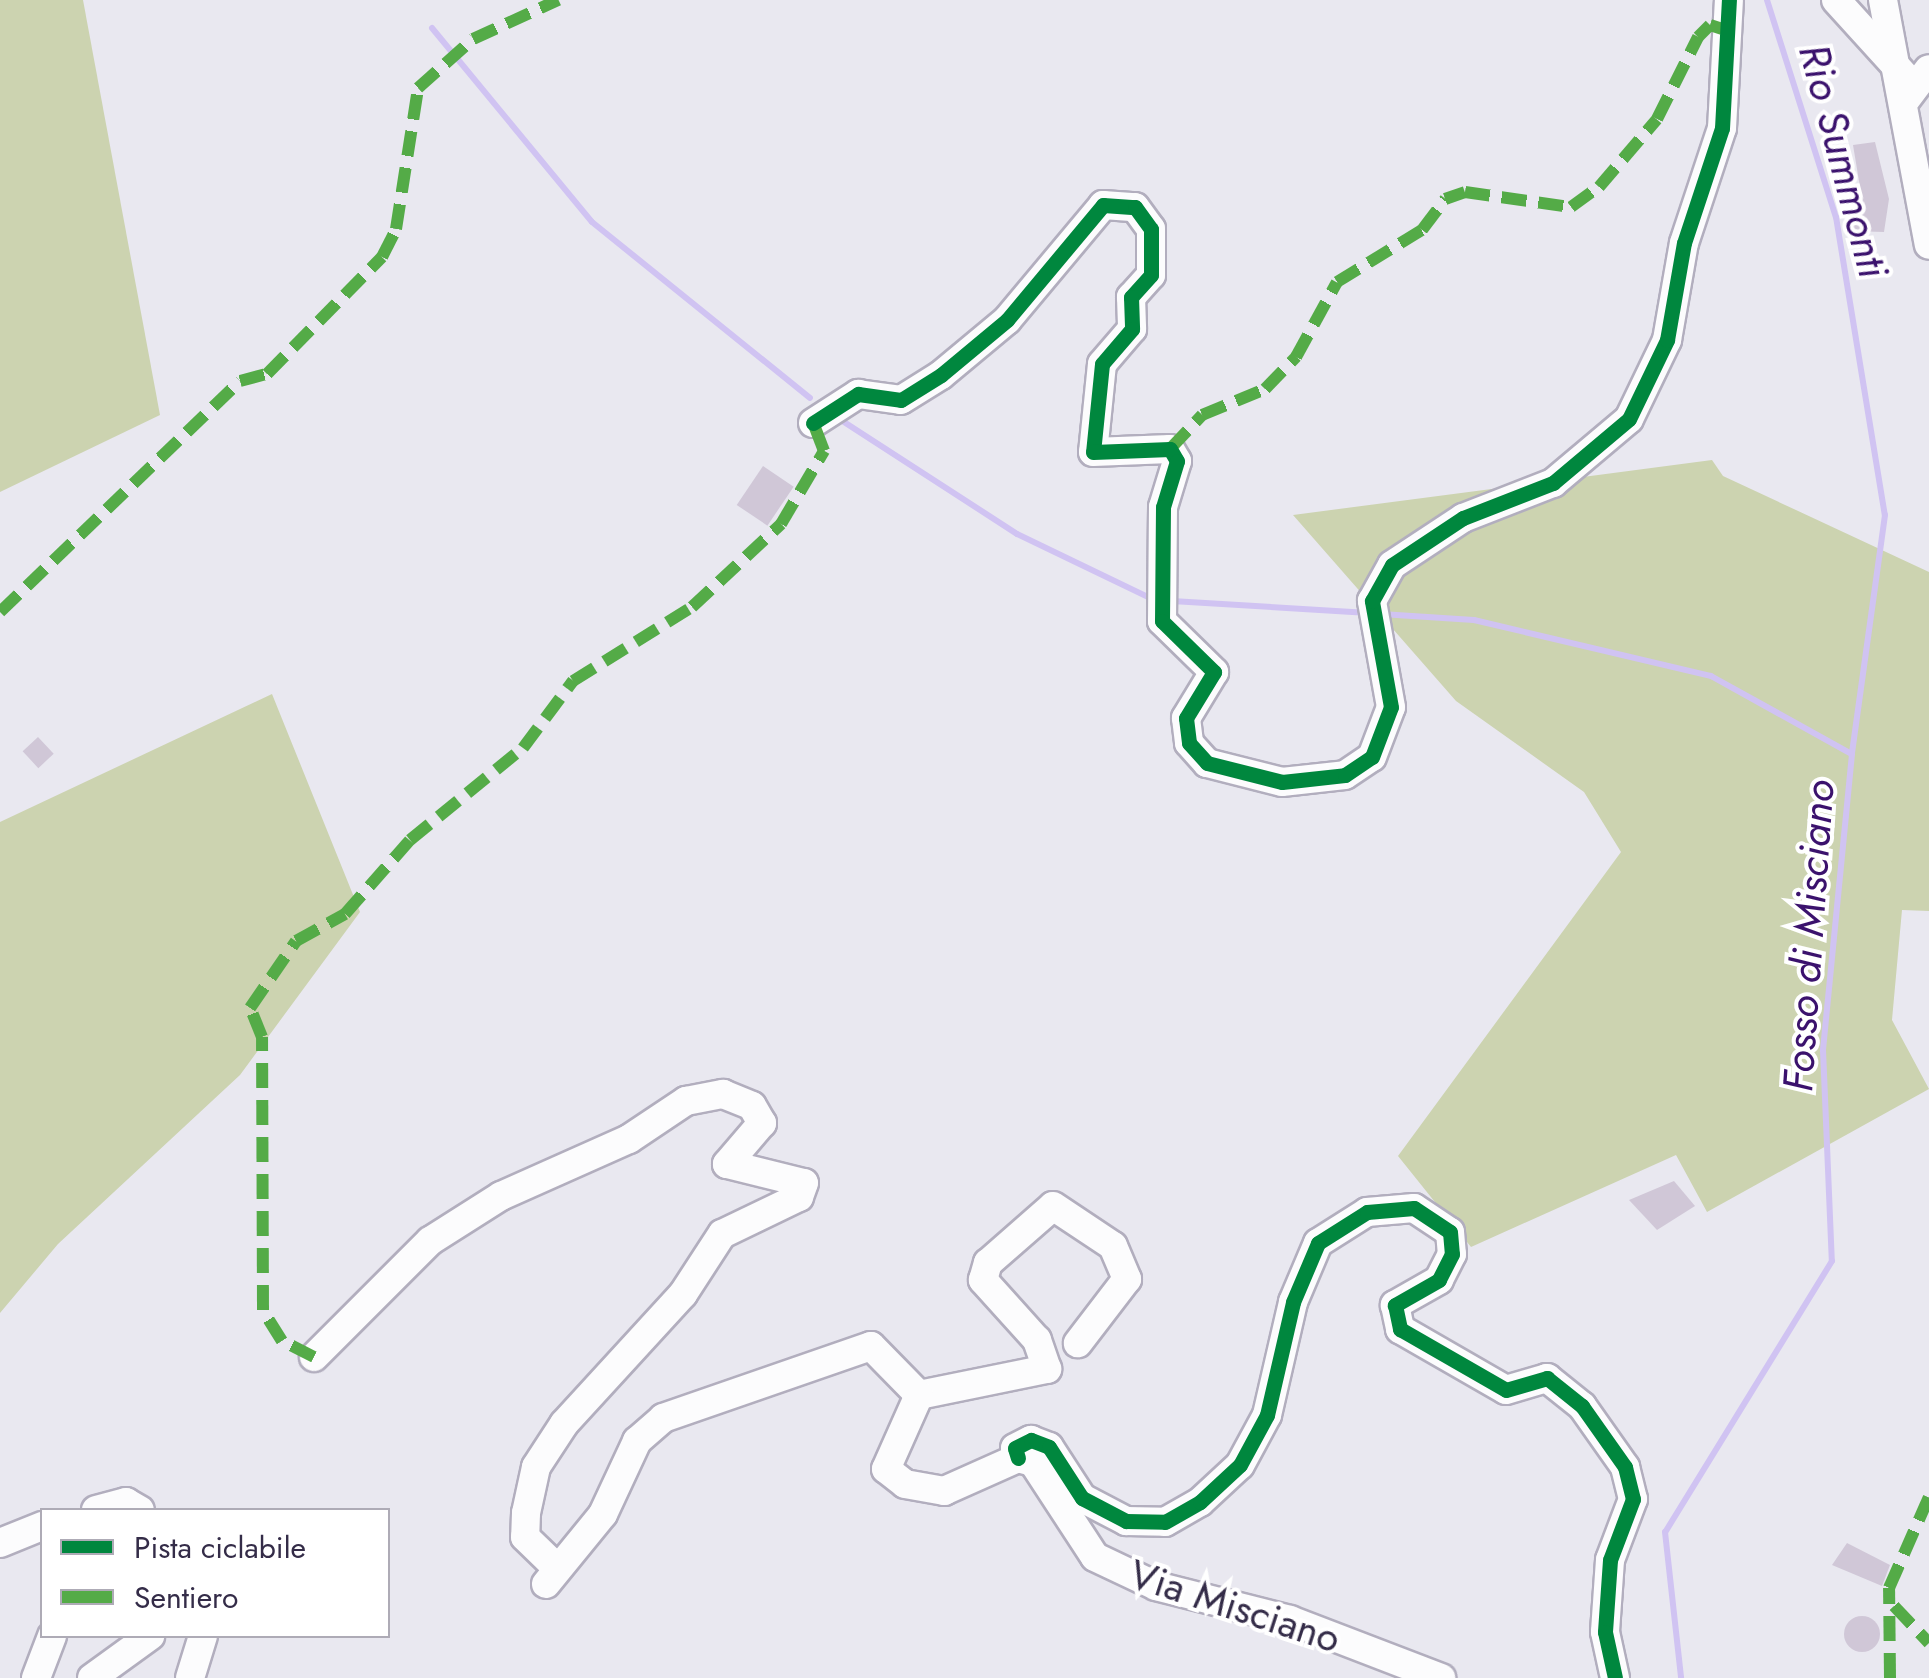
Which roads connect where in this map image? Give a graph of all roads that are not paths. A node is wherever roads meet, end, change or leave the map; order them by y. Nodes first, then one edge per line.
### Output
1 (1729, 0) edge
2 (1836, 0) edge
3 (1883, 0) edge
4 (1913, 80) edge
5 (1929, 244) edge
6 (813, 423) dead end
7 (1078, 1343) dead end
8 (314, 1357) dead end
9 (919, 1395) junction
10 (1018, 1458) junction
11 (104, 1508) edge
12 (136, 1508) edge
13 (40, 1527) edge
14 (0, 1543) edge
15 (51, 1638) edge
16 (147, 1638) edge
17 (202, 1638) edge
18 (36, 1678) edge
19 (92, 1678) edge
20 (190, 1678) edge
21 (1441, 1678) edge
22 (1615, 1678) edge

1 - 6 street
2 - 4 street
3 - 4 street
4 - 5 street
7 - 9 street
8 - 9 street
9 - 10 street, Via Misciano
10 - 21 street, Via Misciano
10 - 22 street, Via Misciano
11 - 12 street
13 - 14 street
15 - 18 street
16 - 19 street
17 - 20 street

